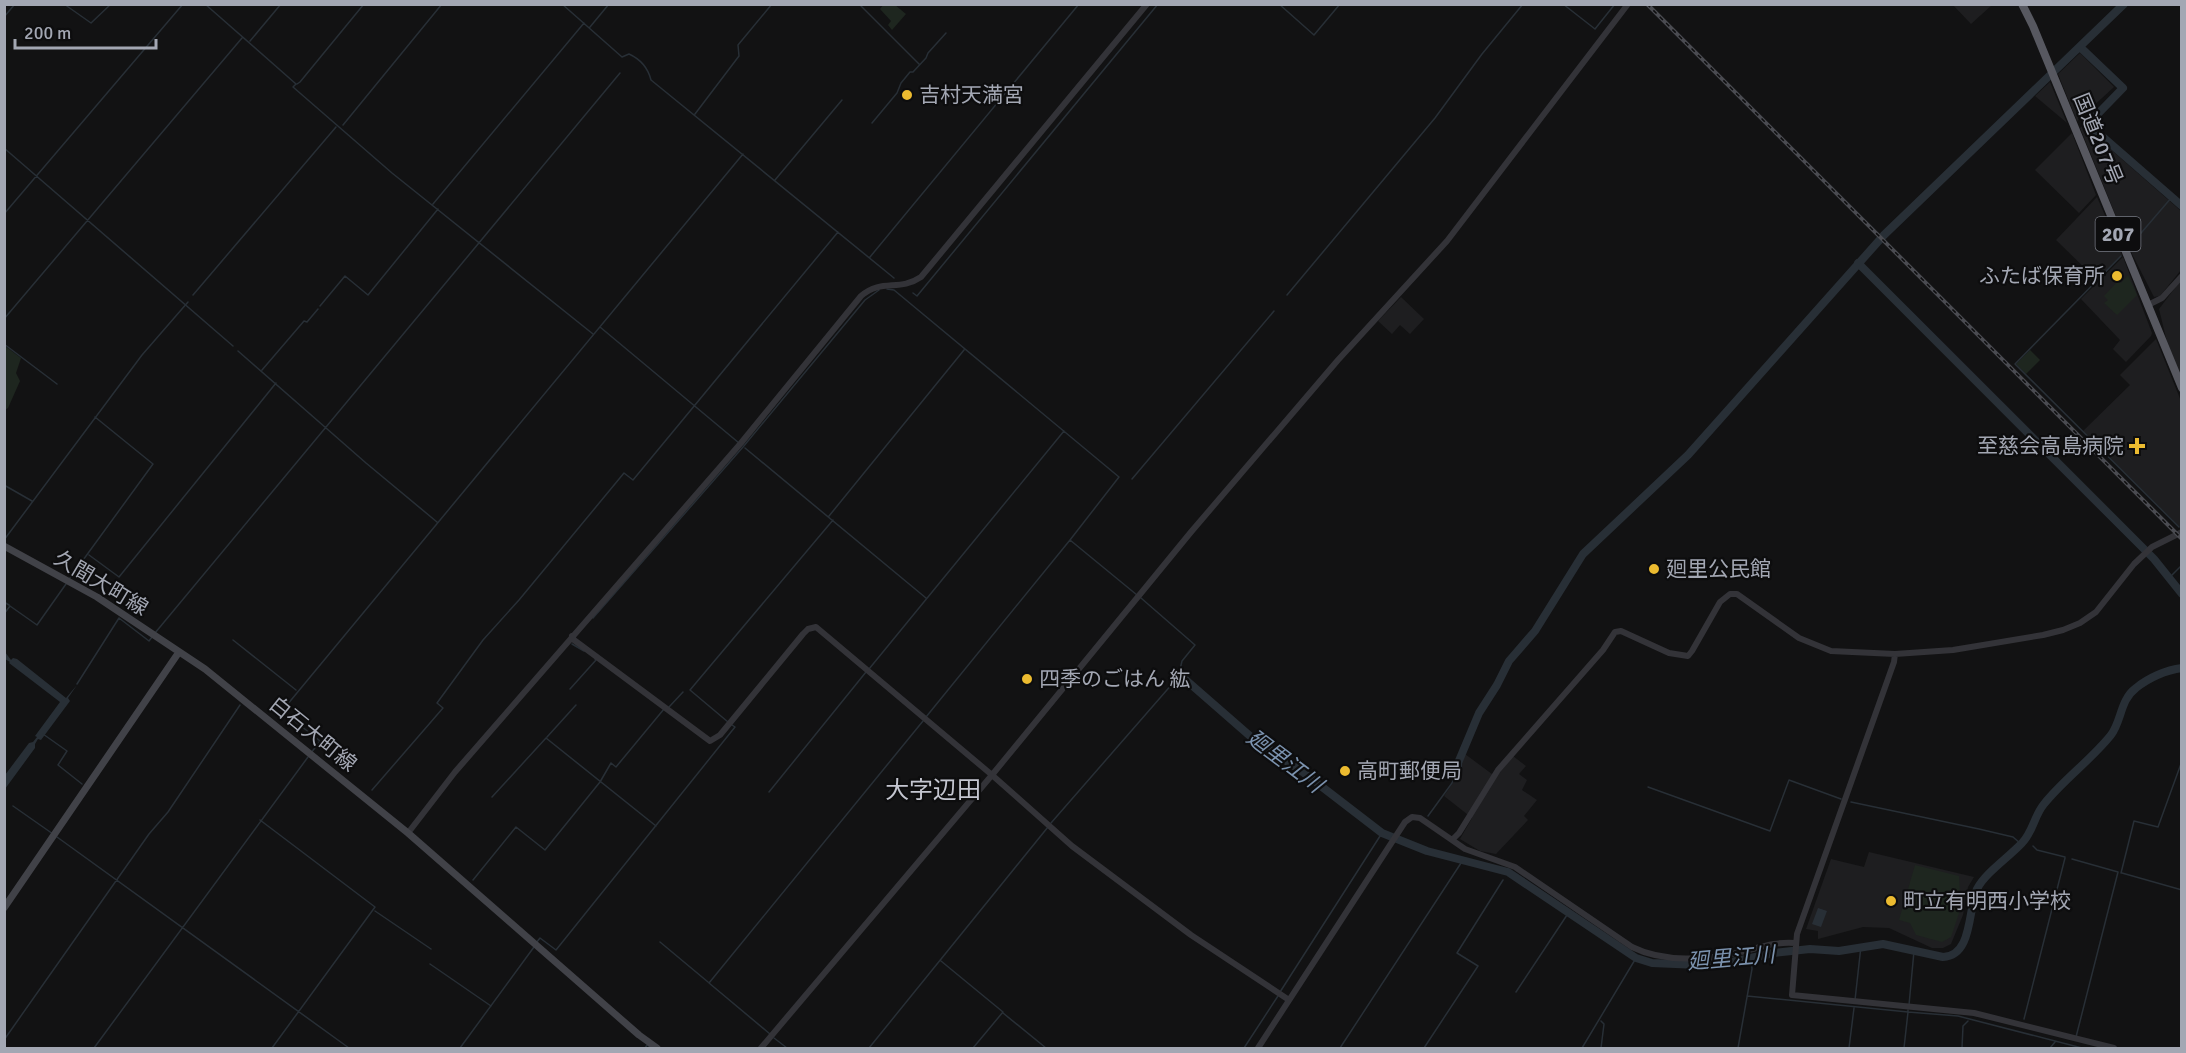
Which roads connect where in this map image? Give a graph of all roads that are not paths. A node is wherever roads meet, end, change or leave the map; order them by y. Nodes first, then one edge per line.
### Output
1 (1147, 4) edge
2 (1628, 4) edge
3 (2022, 4) edge
4 (2181, 276) edge
5 (2148, 305) junction
6 (2181, 388) edge
7 (2181, 532) edge
8 (4, 546) edge
9 (572, 636) junction
10 (179, 652) junction
11 (1895, 654) junction
12 (993, 776) junction
13 (408, 833) junction
14 (1452, 840) junction
15 (4, 908) edge
16 (1795, 944) junction
17 (1288, 1000) junction
18 (657, 1048) edge
19 (761, 1048) edge
20 (1258, 1048) edge
21 (2114, 1048) edge

1 - 9 street
2 - 12 street
3 - 5 highway, 国道207号 / 207
4 - 5 street
5 - 6 highway, 国道207号 / 207
7 - 11 street
8 - 10 main road, 久間大町線
9 - 12 street
9 - 13 street
10 - 13 main road, 白石大町線
10 - 15 main road
11 - 14 street
11 - 16 street
12 - 17 street
12 - 19 street
13 - 18 main road, 白石大町線
14 - 16 street
14 - 17 street
16 - 21 street
17 - 20 street

